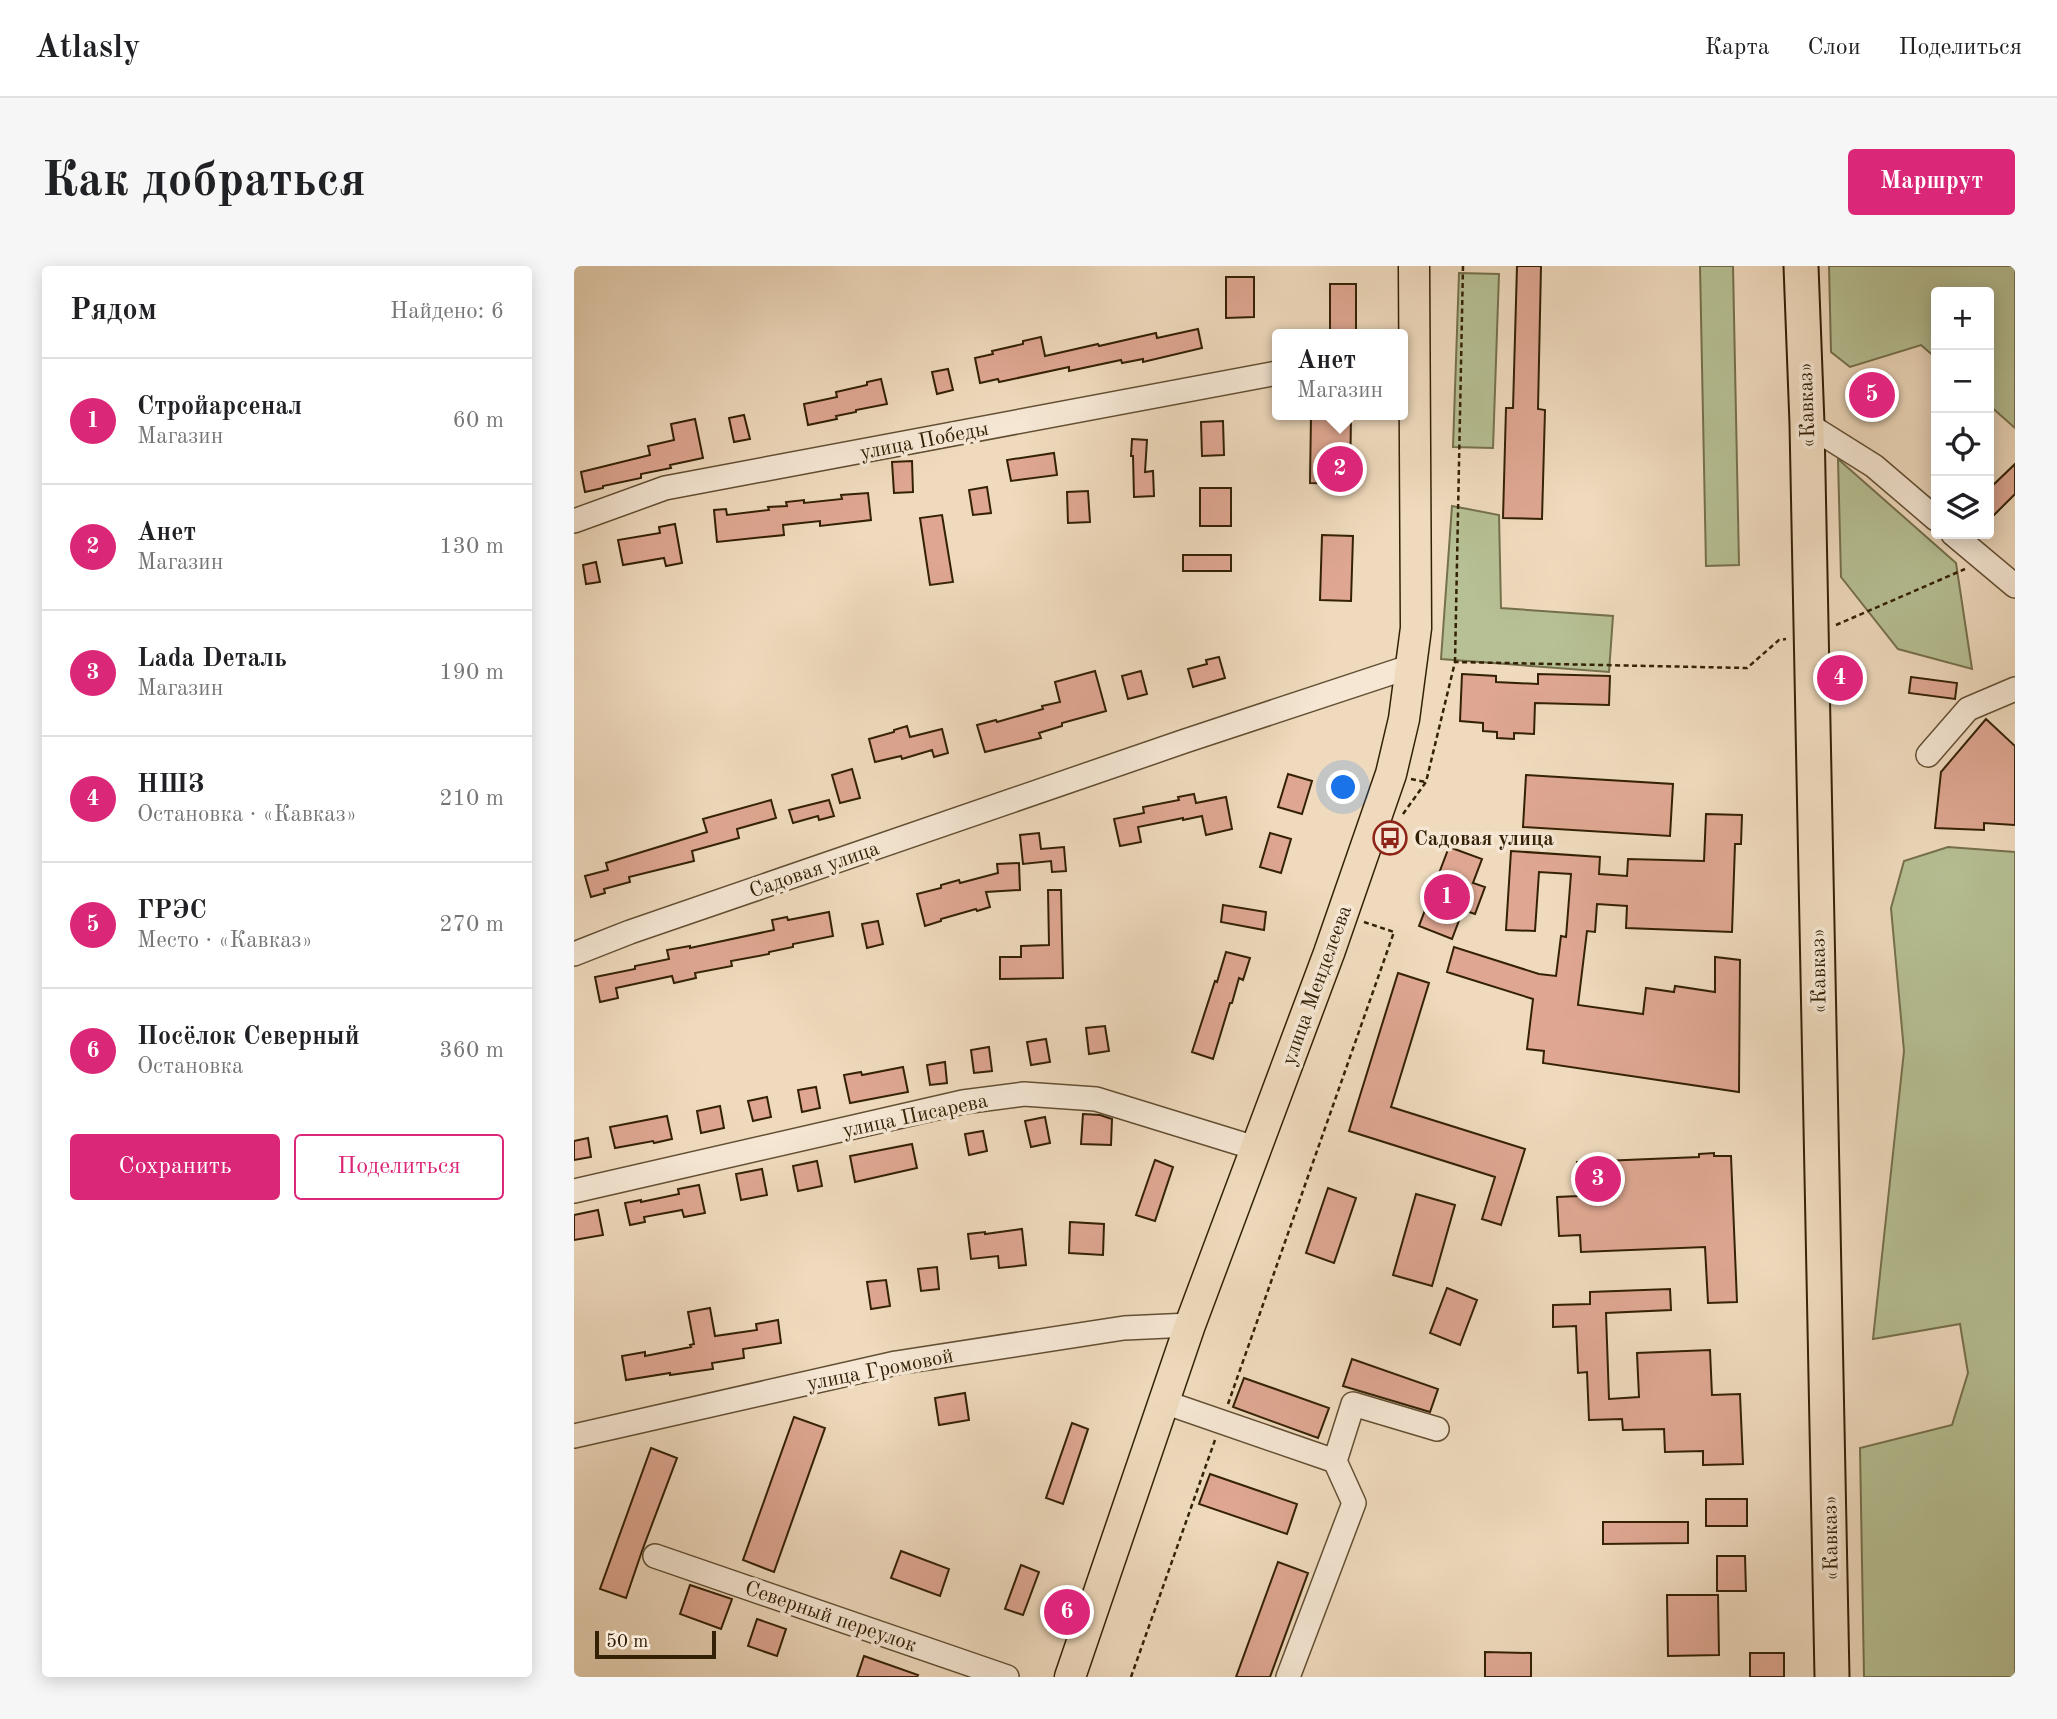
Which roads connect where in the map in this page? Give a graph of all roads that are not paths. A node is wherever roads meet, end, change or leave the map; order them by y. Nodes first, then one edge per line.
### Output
1 (1414, 266) edge
2 (1801, 266) edge
3 (1409, 348) edge
4 (1272, 374) edge
5 (1807, 424) junction
6 (1931, 515) edge
7 (574, 521) edge
8 (1959, 539) edge
9 (2015, 586) edge
10 (1412, 666) junction
11 (2015, 689) edge
12 (1928, 755) dead end
13 (574, 954) edge
14 (1255, 1147) junction
15 (574, 1191) edge
16 (1190, 1325) junction
17 (1164, 1402) junction
18 (1437, 1429) dead end
19 (574, 1436) edge
20 (1335, 1461) junction
21 (655, 1556) dead end
22 (1007, 1677) edge
23 (1070, 1677) edge
24 (1288, 1677) edge
25 (1832, 1677) edge

1 - 3 main road, улица Менделеева
2 - 5 highway, «Кавказ»
3 - 10 main road, улица Менделеева
4 - 7 street, улица Победы
5 - 6 street
5 - 25 highway, «Кавказ»
8 - 9 street
10 - 13 street, Садовая улица
10 - 14 main road, улица Менделеева
11 - 12 street
14 - 15 street, улица Писарева
14 - 16 main road, улица Менделеева
16 - 17 main road, улица Менделеева
16 - 19 street, улица Громовой
17 - 20 street
17 - 23 main road, улица Менделеева
18 - 20 street
20 - 24 street
21 - 22 street, Северный переулок

